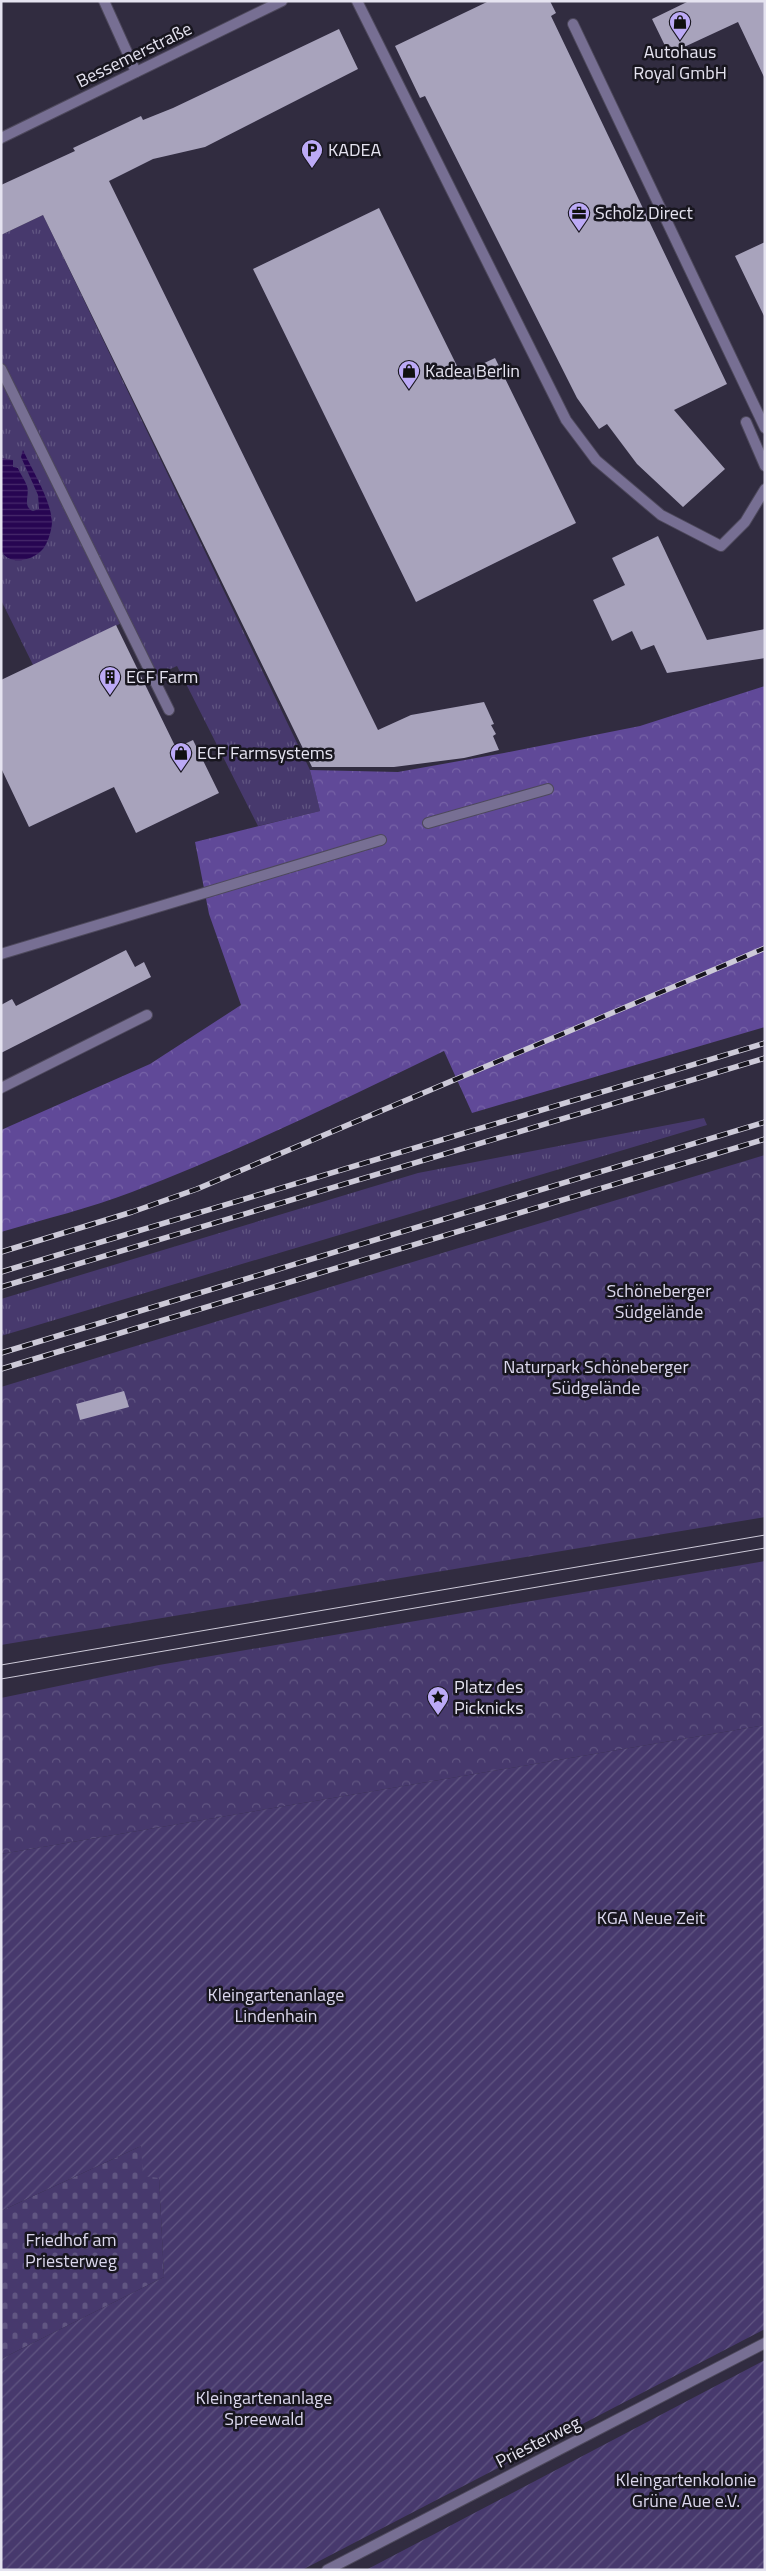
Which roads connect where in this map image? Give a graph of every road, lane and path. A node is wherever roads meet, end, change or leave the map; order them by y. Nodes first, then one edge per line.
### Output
1 (104, 1) edge
2 (282, 1) edge
3 (357, 1) edge
4 (573, 24) dead end
5 (136, 72) junction
6 (1, 138) edge
7 (1, 369) edge
8 (746, 422) dead end
9 (765, 428) edge
10 (765, 466) edge
11 (765, 489) edge
12 (169, 710) dead end
13 (548, 789) dead end
14 (428, 823) dead end
15 (381, 840) dead end
16 (1, 954) edge
17 (147, 1015) dead end
18 (1, 1088) edge
19 (765, 2343) edge
20 (327, 2570) edge

1 - 5 street
2 - 5 street, Bessemerstraße
3 - 11 street
4 - 9 street
5 - 6 street, Bessemerstraße
7 - 12 street
8 - 10 street
13 - 14 street
15 - 16 street
17 - 18 street
19 - 20 street, Priesterweg

